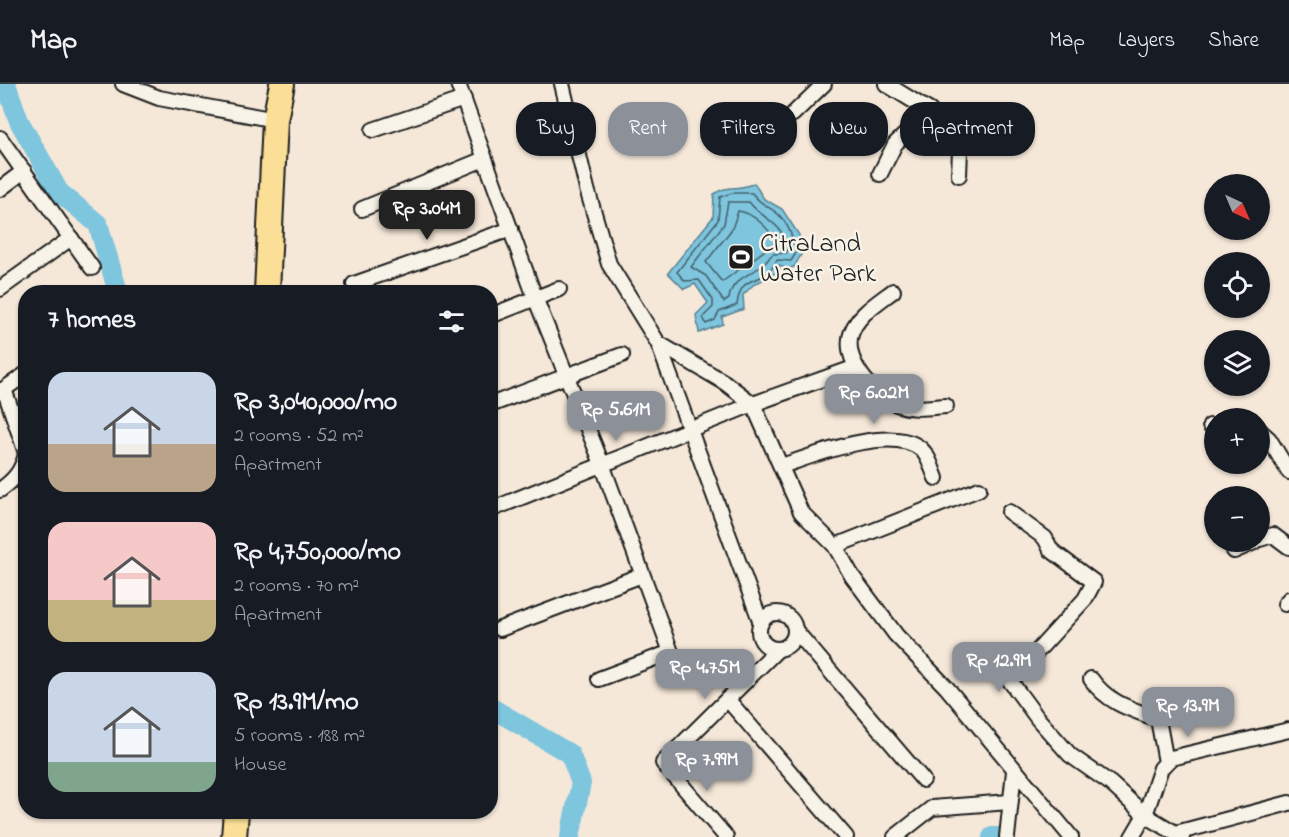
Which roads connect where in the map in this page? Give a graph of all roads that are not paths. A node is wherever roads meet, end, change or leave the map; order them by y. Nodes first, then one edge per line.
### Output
1 (123, 84) edge
2 (282, 84) edge
3 (458, 84) edge
4 (562, 84) edge
5 (824, 84) edge
6 (886, 84) edge
7 (464, 99) junction
8 (915, 102) edge
9 (797, 110) edge
10 (275, 120) junction
11 (373, 130) dead end
12 (0, 138) edge
13 (900, 139) edge
14 (960, 156) edge
15 (484, 159) junction
16 (24, 171) junction
17 (880, 174) dead end
18 (959, 175) dead end
19 (0, 189) edge
20 (362, 209) dead end
21 (511, 229) junction
22 (71, 238) junction
23 (92, 268) dead end
24 (354, 284) dead end
25 (267, 285) edge
26 (0, 290) edge
27 (559, 290) dead end
28 (893, 291) dead end
29 (536, 300) junction
30 (498, 313) edge
31 (658, 343) junction
32 (622, 355) dead end
33 (856, 366) junction
34 (565, 376) junction
35 (18, 380) edge
36 (2, 391) edge
37 (498, 402) edge
38 (753, 404) junction
39 (946, 406) dead end
40 (688, 431) junction
41 (18, 432) edge
42 (1270, 441) edge
43 (602, 464) junction
44 (782, 466) junction
45 (1289, 472) edge
46 (18, 474) edge
47 (936, 478) dead end
48 (980, 489) dead end
49 (0, 490) edge
50 (498, 507) edge
51 (1009, 512) dead end
52 (1270, 536) edge
53 (836, 546) junction
54 (1289, 547) edge
55 (642, 575) junction
56 (761, 623) junction
57 (500, 629) dead end
58 (795, 630) junction
59 (778, 649) junction
60 (599, 679) dead end
61 (1091, 679) dead end
62 (728, 700) junction
63 (1289, 730) edge
64 (1166, 762) junction
65 (1014, 771) junction
66 (923, 780) dead end
67 (1289, 803) edge
68 (1009, 809) junction
69 (1145, 815) junction
70 (221, 819) edge
71 (235, 819) edge
72 (1179, 835) edge
73 (220, 837) edge
74 (234, 837) edge
75 (726, 837) edge
76 (846, 837) edge
77 (895, 837) edge
78 (1008, 837) edge
79 (1071, 837) edge
80 (1132, 837) edge

1 - 10 street
2 - 10 highway
3 - 7 street
4 - 31 street
5 - 9 street
6 - 8 street
7 - 11 street
7 - 15 street
10 - 25 highway
12 - 16 street
13 - 17 street
14 - 18 street
15 - 20 street
15 - 21 street
16 - 19 street
16 - 22 street
21 - 24 street
21 - 29 street
22 - 23 street
22 - 26 street
27 - 29 street
28 - 33 street
29 - 30 street
29 - 34 street
31 - 38 street
31 - 40 street
32 - 34 street
33 - 38 street
33 - 39 street
34 - 37 street
34 - 43 street
35 - 36 street
36 - 41 street
38 - 40 street
38 - 44 street
40 - 43 street
40 - 56 street
42 - 45 street
43 - 50 street
43 - 55 street
44 - 47 street
44 - 53 street
46 - 49 street
48 - 53 street
51 - 69 street
52 - 54 street
53 - 65 street
55 - 57 street
55 - 60 street
56 - 58 street
56 - 59 street
58 - 59 street
58 - 66 street
59 - 62 street
61 - 64 street
62 - 75 street
62 - 76 street
63 - 64 street
64 - 69 street
65 - 68 street
65 - 79 street
67 - 72 street
68 - 77 street
68 - 78 street
69 - 72 street
69 - 80 street
70 - 73 highway
71 - 74 highway

